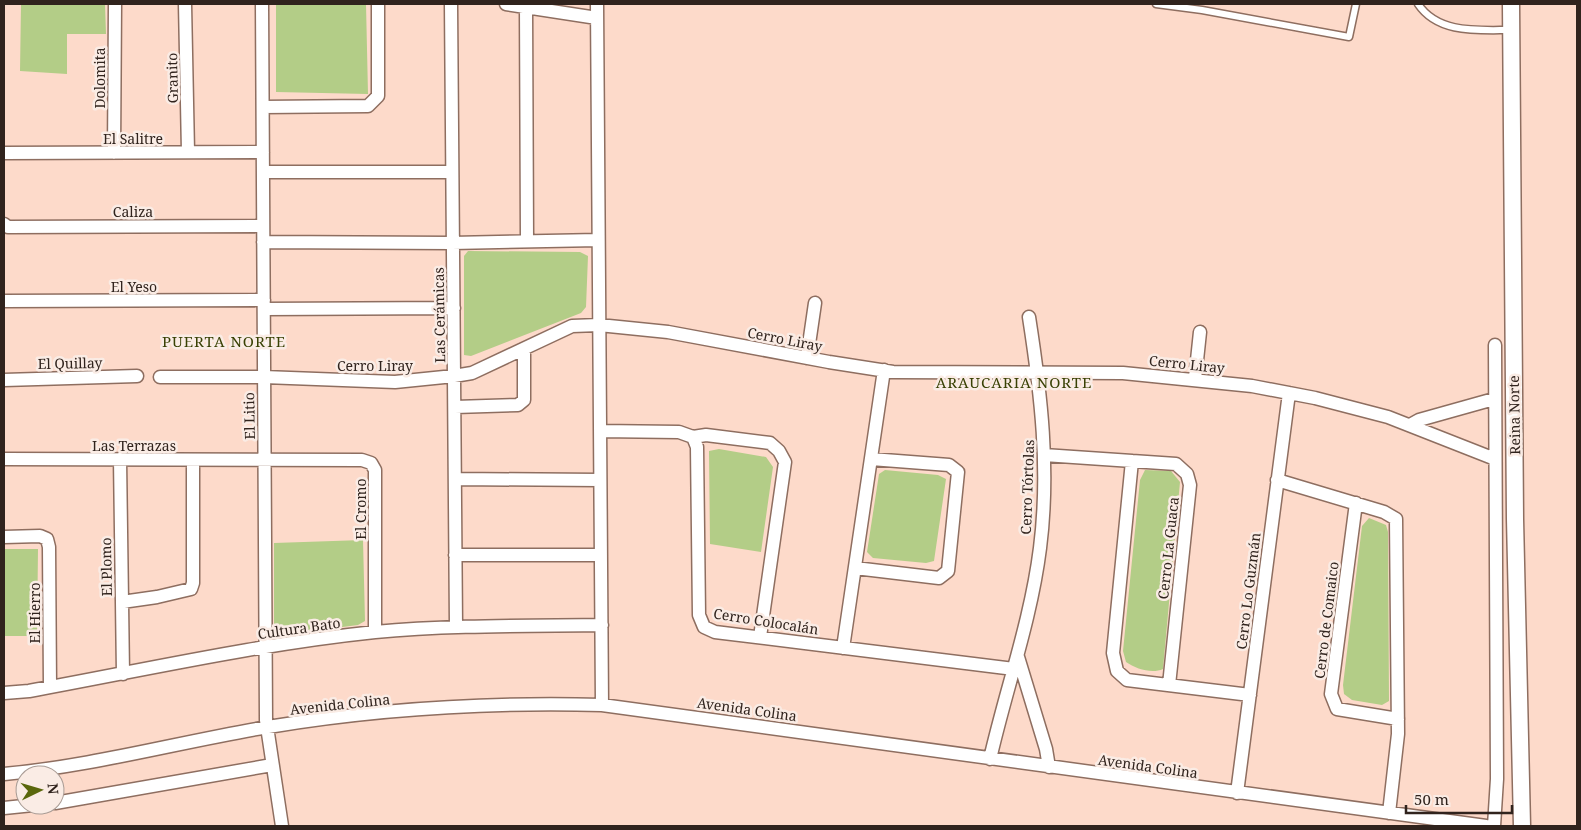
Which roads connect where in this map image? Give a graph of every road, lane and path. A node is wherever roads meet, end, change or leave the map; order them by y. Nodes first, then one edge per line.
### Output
1 (115, 4) edge
2 (185, 4) edge
3 (262, 4) edge
4 (378, 4) edge
5 (451, 4) edge
6 (506, 4) edge
7 (597, 4) edge
8 (1156, 4) edge
9 (1356, 4) edge
10 (1418, 4) edge
11 (1511, 4) edge
12 (526, 7) junction
13 (597, 18) junction
14 (1511, 30) junction
15 (263, 107) junction
16 (188, 152) junction
17 (263, 152) junction
18 (4, 153) edge
19 (114, 153) junction
20 (263, 172) junction
21 (452, 172) junction
22 (4, 224) edge
23 (263, 226) junction
24 (598, 240) junction
25 (527, 241) junction
26 (263, 242) junction
27 (452, 243) junction
28 (4, 302) edge
29 (815, 303) dead end
30 (264, 305) junction
31 (454, 308) junction
32 (1029, 317) dead end
33 (599, 325) junction
34 (1200, 332) dead end
35 (1495, 345) dead end
36 (524, 349) junction
37 (807, 358) junction
38 (884, 370) junction
39 (1037, 373) junction
40 (137, 376) dead end
41 (454, 376) junction
42 (160, 377) dead end
43 (264, 377) junction
44 (1195, 379) junction
45 (4, 380) edge
46 (1289, 393) junction
47 (1494, 399) junction
48 (455, 407) junction
49 (1410, 425) junction
50 (600, 430) junction
51 (693, 437) junction
52 (1044, 454) junction
53 (4, 459) edge
54 (871, 459) junction
55 (1495, 459) junction
56 (120, 460) junction
57 (193, 460) junction
58 (265, 460) junction
59 (1132, 461) junction
60 (455, 479) junction
61 (600, 480) junction
62 (1278, 480) junction
63 (1356, 503) junction
64 (4, 536) edge
65 (456, 555) junction
66 (601, 555) junction
67 (855, 568) junction
68 (122, 602) junction
69 (602, 625) junction
70 (456, 627) junction
71 (374, 632) junction
72 (760, 637) junction
73 (265, 647) junction
74 (843, 648) junction
75 (1018, 656) junction
76 (1014, 669) junction
77 (123, 674) junction
78 (1170, 685) junction
79 (50, 687) junction
80 (4, 693) edge
81 (1250, 695) junction
82 (602, 705) junction
83 (1398, 719) junction
84 (267, 728) junction
85 (990, 760) junction
86 (272, 765) junction
87 (1049, 767) junction
88 (4, 774) edge
89 (1237, 793) junction
90 (65, 801) edge
91 (1389, 813) junction
92 (282, 826) edge
93 (1486, 826) edge
94 (1494, 826) edge
95 (1522, 826) edge

1 - 19 street, Dolomita
2 - 16 street, Granito
3 - 15 street, El Litio
4 - 15 street
5 - 21 street, Las Cerámicas
6 - 12 street
7 - 13 street
8 - 9 lane
10 - 14 lane
11 - 14 street, Reina Norte
12 - 13 street
12 - 25 street
13 - 24 street
14 - 95 street, Reina Norte
15 - 17 street, El Litio
16 - 17 street, El Salitre
16 - 19 street, El Salitre
17 - 20 street, El Litio
18 - 19 street, El Salitre
20 - 21 street
20 - 23 street, El Litio
21 - 27 street, Las Cerámicas
22 - 23 street, Caliza
23 - 26 street, El Litio
24 - 25 street
24 - 33 street
25 - 27 street
26 - 27 street
26 - 30 street, El Litio
27 - 31 street, Las Cerámicas
28 - 30 street, El Yeso
29 - 37 street
30 - 31 street, El Yeso
30 - 43 street, El Litio
31 - 41 street, Las Cerámicas
32 - 39 street, Cerro Tórtolas
33 - 36 street, Cerro Liray
33 - 37 street, Cerro Liray
33 - 50 street
34 - 44 street
35 - 47 street, Reina Norte
36 - 41 street, Cerro Liray
36 - 48 street
37 - 38 street, Cerro Liray
38 - 39 street, Cerro Liray
38 - 54 street
39 - 44 street, Cerro Liray
39 - 52 street, Cerro Tórtolas
40 - 45 street, El Quillay
41 - 43 street, Cerro Liray
41 - 48 street, Las Cerámicas
42 - 43 street, Cerro Liray
43 - 58 street, El Litio
44 - 46 street, Cerro Liray
46 - 49 street, Cerro Liray
46 - 62 street, Cerro Lo Guzmán
47 - 49 street
47 - 55 street, Reina Norte
48 - 60 street, Las Cerámicas
49 - 55 street, Cerro Liray
50 - 51 street
50 - 61 street
51 - 72 street, Cerro Colocalán
51 - 72 street
52 - 59 street, Cerro La Guaca
52 - 75 street, Cerro Tórtolas
53 - 56 street, Las Terrazas
54 - 67 street
54 - 67 street
55 - 94 street, Reina Norte
56 - 57 street, Las Terrazas
56 - 68 street, El Plomo
57 - 58 street, Las Terrazas
57 - 68 street
58 - 71 street, El Cromo
58 - 73 street, El Litio
59 - 78 street
59 - 78 street, Cerro La Guaca
60 - 61 street
60 - 65 street, Las Cerámicas
61 - 66 street
62 - 63 street
62 - 81 street, Cerro Lo Guzmán
63 - 83 street
63 - 83 street, Cerro de Comaico
64 - 79 street, El Hierro
65 - 66 street
65 - 70 street, Las Cerámicas
66 - 69 street
67 - 74 street
68 - 77 street, El Plomo
69 - 70 street, Cultura Bato
69 - 82 street
70 - 71 street, Cultura Bato
71 - 73 street, Cultura Bato
72 - 74 street, Cerro Colocalán
73 - 77 street, Cultura Bato
73 - 84 street, El Litio
74 - 76 street, Cerro Colocalán
75 - 76 street, Cerro Tórtolas
75 - 87 street, Cerro Tórtolas
76 - 85 street, Cerro Tórtolas
77 - 79 street, Cultura Bato
78 - 81 street
79 - 80 street, Cultura Bato
81 - 89 street, Cerro Lo Guzmán
82 - 84 street, Avenida Colina
82 - 85 street, Avenida Colina
83 - 91 street
84 - 86 street, El Litio
84 - 88 street, Avenida Colina
85 - 87 street, Avenida Colina
86 - 90 street
86 - 92 street, El Litio
87 - 89 street, Avenida Colina
89 - 91 street, Avenida Colina
91 - 93 street, Avenida Colina

